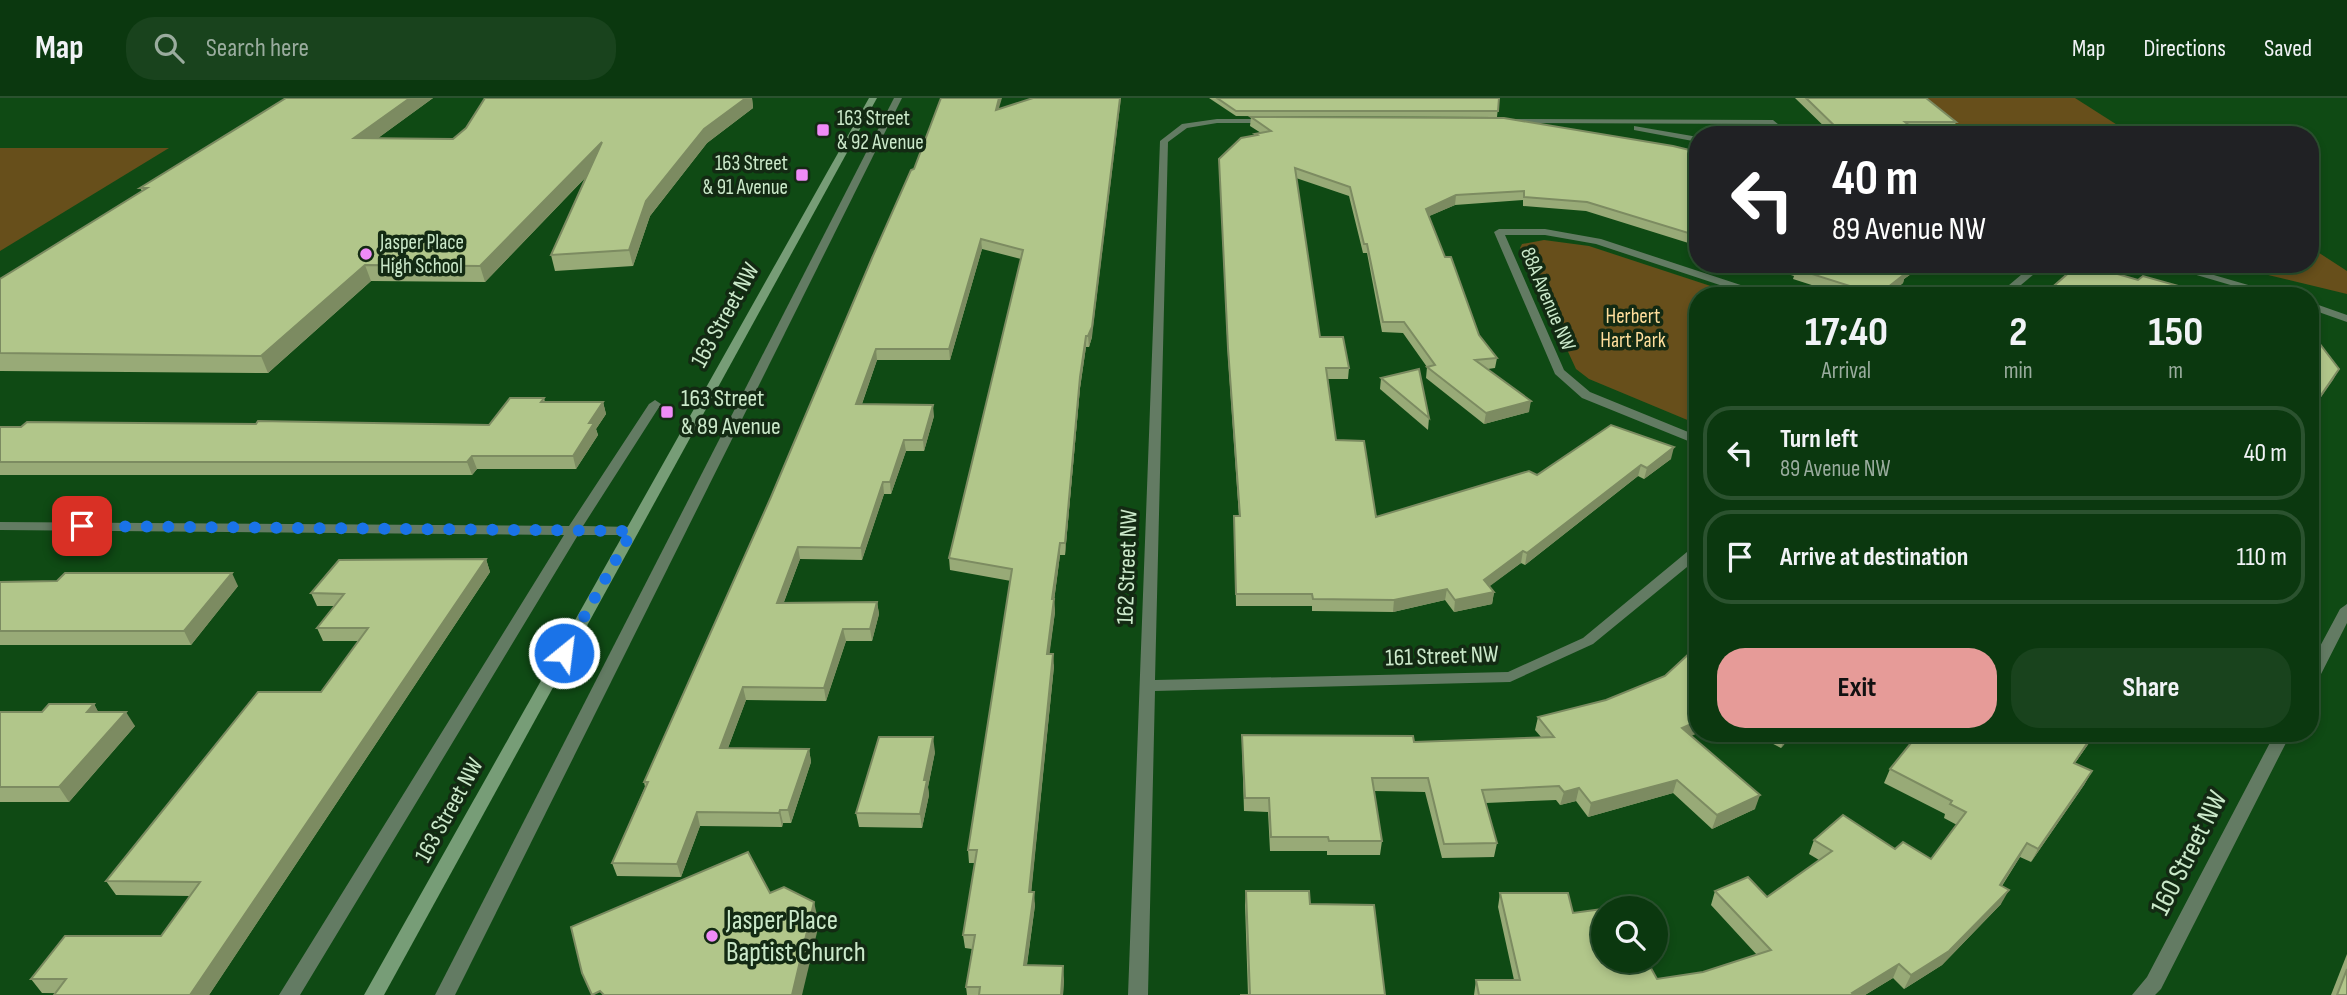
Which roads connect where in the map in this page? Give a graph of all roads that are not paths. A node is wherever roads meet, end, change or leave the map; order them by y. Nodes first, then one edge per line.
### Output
1 (873, 98) edge
2 (898, 98) edge
3 (1281, 121) edge
4 (1503, 121) edge
5 (1607, 122) junction
6 (1777, 126) edge
7 (1689, 138) edge
8 (1689, 271) edge
9 (1695, 273) edge
10 (2030, 273) edge
11 (2197, 273) edge
12 (1737, 287) edge
13 (2012, 287) edge
14 (2248, 287) edge
15 (2319, 305) edge
16 (2319, 307) edge
17 (2347, 310) edge
18 (2347, 318) edge
19 (655, 404) dead end
20 (1689, 437) edge
21 (0, 526) edge
22 (575, 528) junction
23 (632, 531) junction
24 (1689, 557) edge
25 (2347, 609) edge
26 (2319, 663) edge
27 (1148, 686) junction
28 (2278, 742) edge
29 (289, 995) edge
30 (374, 995) edge
31 (445, 995) edge
32 (1138, 995) edge
33 (2142, 995) edge

1 - 23 main road, 163 Street NW
2 - 31 street
3 - 27 street, 162 Street NW
4 - 5 street
5 - 6 street
5 - 7 street
8 - 20 street, 88A Avenue NW
9 - 12 street, 88A Avenue NW
10 - 13 street
11 - 14 street
15 - 17 street
16 - 18 street
19 - 22 street, 163 Street NW
21 - 22 street
22 - 23 street
22 - 29 street, 163 Street NW
23 - 30 main road, 163 Street NW
24 - 27 street, 161 Street NW
25 - 26 street
27 - 32 street, 162 Street NW
28 - 33 street, 160 Street NW

